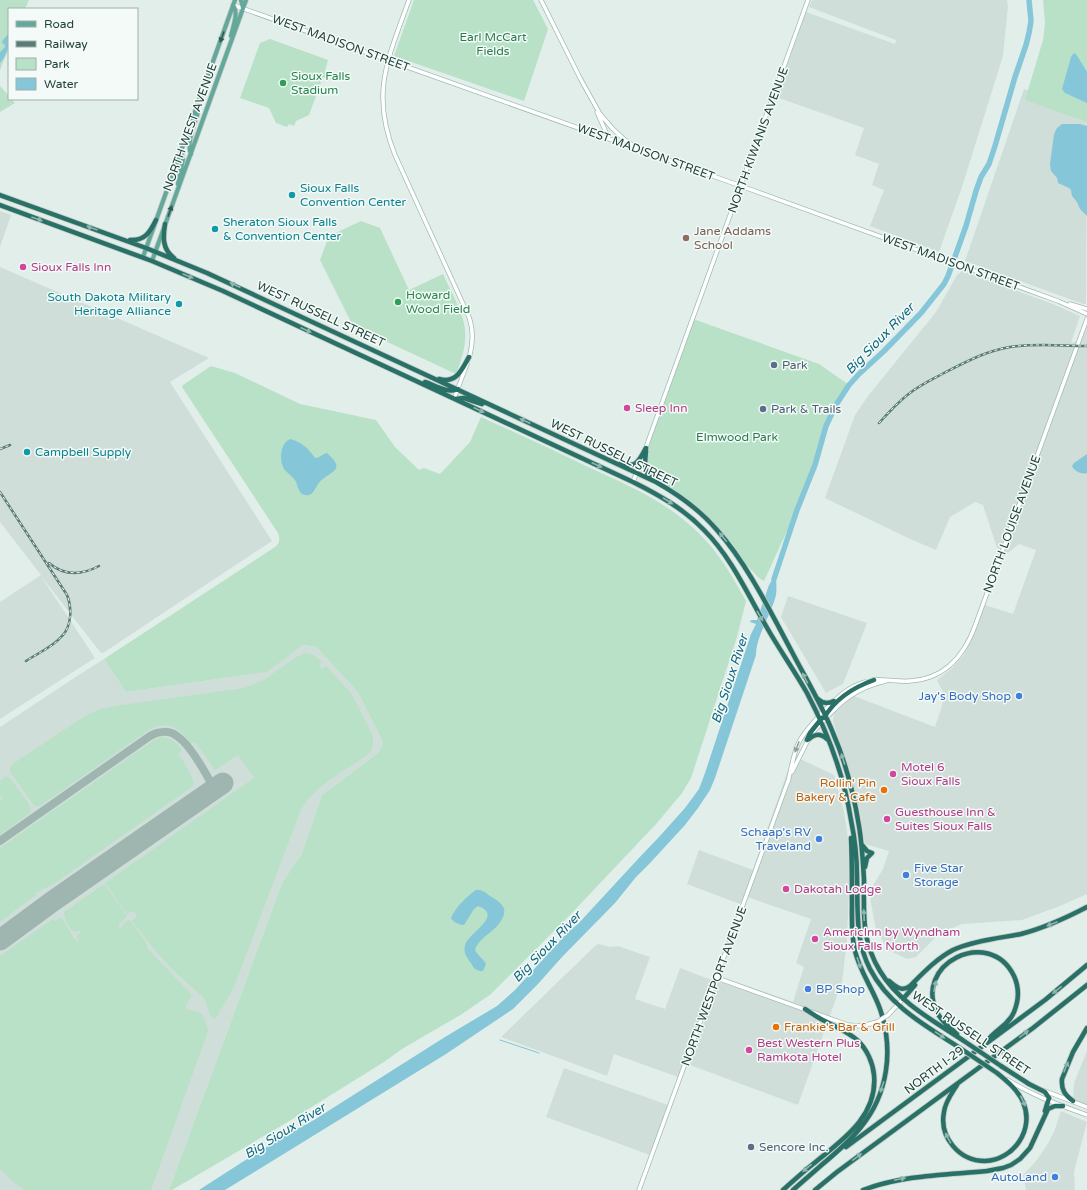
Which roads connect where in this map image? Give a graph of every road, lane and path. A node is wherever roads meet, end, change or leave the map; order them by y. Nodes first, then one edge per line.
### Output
1 (241, 0) edge
2 (246, 0) edge
3 (409, 0) edge
4 (541, 0) edge
5 (808, 0) edge
6 (234, 2) edge
7 (243, 8) junction
8 (231, 42) junction
9 (388, 60) junction
10 (200, 99) junction
11 (594, 104) junction
12 (609, 140) junction
13 (181, 151) junction
14 (646, 153) junction
15 (191, 154) junction
16 (741, 186) junction
17 (177, 190) junction
18 (0, 195) edge
19 (0, 205) edge
20 (156, 220) junction
21 (166, 224) junction
22 (110, 235) junction
23 (146, 248) junction
24 (155, 252) junction
25 (143, 257) junction
26 (152, 261) junction
27 (181, 262) junction
28 (1058, 301) junction
29 (1087, 309) edge
30 (1087, 314) edge
31 (1087, 319) edge
32 (470, 356) junction
33 (422, 373) junction
34 (406, 376) junction
35 (458, 389) junction
36 (454, 399) junction
37 (499, 409) junction
38 (646, 448) junction
39 (603, 457) junction
40 (637, 473) junction
41 (633, 482) junction
42 (662, 486) junction
43 (874, 680) junction
44 (891, 680) junction
45 (813, 692) junction
46 (834, 701) junction
47 (825, 715) junction
48 (820, 720) junction
49 (807, 740) junction
50 (829, 741) junction
51 (788, 782) junction
52 (850, 813) junction
53 (862, 845) junction
54 (864, 874) junction
55 (1087, 907) edge
56 (934, 964) junction
57 (1087, 965) edge
58 (717, 978) junction
59 (885, 978) junction
60 (1087, 985) edge
61 (903, 999) junction
62 (898, 1005) junction
63 (805, 1009) junction
64 (1087, 1028) edge
65 (964, 1041) junction
66 (984, 1046) junction
67 (997, 1073) junction
68 (959, 1082) junction
69 (1041, 1090) junction
70 (1048, 1101) junction
71 (1073, 1101) junction
72 (1063, 1106) junction
73 (1087, 1107) edge
74 (1087, 1115) edge
75 (1035, 1138) junction
76 (824, 1163) junction
77 (639, 1190) edge
78 (784, 1190) edge
79 (793, 1190) edge
80 (815, 1190) edge
81 (863, 1190) edge

1 - 7 main road
2 - 7 main road, NORTH WEST AVENUE
3 - 9 main road
4 - 11 main road
5 - 16 main road, NORTH KIWANIS AVENUE
6 - 7 main road, WEST MADISON STREET
6 - 8 main road
6 -> 10 main road, NORTH WEST AVENUE
7 - 8 main road, NORTH WEST AVENUE
7 - 9 main road, WEST MADISON STREET
8 - 15 main road, NORTH WEST AVENUE
9 - 12 main road, WEST MADISON STREET
9 - 32 main road
10 - 13 main road, NORTH WEST AVENUE
10 - 15 main road
11 - 12 main road
11 - 14 main road
12 - 14 main road, WEST MADISON STREET
13 - 17 main road
13 - 20 main road, NORTH WEST AVENUE
14 - 16 main road, WEST MADISON STREET
15 - 17 main road, NORTH WEST AVENUE
16 - 28 main road, WEST MADISON STREET
16 - 38 main road, NORTH KIWANIS AVENUE
21 -> 17 main road, NORTH WEST AVENUE
22 -> 18 highway, WEST RUSSELL STREET
19 -> 25 highway, WEST RUSSELL STREET
20 - 22 highway
20 - 23 main road, NORTH WEST AVENUE
21 - 24 main road, NORTH WEST AVENUE
21 - 27 highway
22 - 23 highway, WEST RUSSELL STREET
23 - 24 highway, WEST RUSSELL STREET
23 - 25 main road, NORTH WEST AVENUE
24 - 26 main road, NORTH WEST AVENUE
24 - 27 highway, WEST RUSSELL STREET
25 - 26 highway, WEST RUSSELL STREET
26 -> 34 highway, WEST RUSSELL STREET
33 -> 27 highway, WEST RUSSELL STREET
28 - 29 main road, WEST MADISON STREET
28 - 30 main road, WEST MADISON STREET
31 - 44 main road, NORTH LOUISE AVENUE
32 - 33 highway
32 - 35 main road
33 - 35 highway, WEST RUSSELL STREET
34 - 35 highway
34 - 36 highway, WEST RUSSELL STREET
35 - 36 main road
35 - 37 highway, WEST RUSSELL STREET
36 - 37 highway
36 -> 41 highway, WEST RUSSELL STREET
39 -> 37 highway, WEST RUSSELL STREET
38 - 39 highway
38 - 40 main road, NORTH KIWANIS AVENUE
38 - 42 highway
39 - 40 highway, WEST RUSSELL STREET
40 - 41 main road, NORTH KIWANIS AVENUE
40 - 42 highway, WEST RUSSELL STREET
41 -> 48 highway, WEST RUSSELL STREET
45 -> 42 highway, WEST RUSSELL STREET
43 - 44 main road, NORTH LOUISE AVENUE
43 - 46 main road, NORTH LOUISE AVENUE
43 - 47 highway
44 - 47 main road, NORTH LOUISE AVENUE
45 - 46 highway
45 - 47 highway, WEST RUSSELL STREET
46 - 47 main road, NORTH LOUISE AVENUE
47 - 48 highway
53 -> 47 highway, WEST RUSSELL STREET
48 - 49 highway
48 - 50 highway, WEST RUSSELL STREET
48 -> 51 main road, NORTH WESTPORT AVENUE
49 - 50 highway
49 - 51 main road, NORTH WESTPORT AVENUE
50 - 52 highway, WEST RUSSELL STREET
51 - 58 main road, NORTH WESTPORT AVENUE
52 - 62 highway, WEST RUSSELL STREET
52 -> 76 highway
53 - 54 highway, WEST RUSSELL STREET
53 - 54 highway
59 -> 54 highway, WEST RUSSELL STREET
55 -> 56 highway
56 - 59 highway
56 - 61 highway
57 -> 66 highway, NORTH I-29
58 - 63 main road
58 - 77 main road, NORTH WESTPORT AVENUE
59 - 61 highway, WEST RUSSELL STREET
68 -> 60 highway, NORTH I-29
61 - 62 main road
61 - 65 highway, WEST RUSSELL STREET
62 - 63 main road, bridge
62 -> 67 highway, WEST RUSSELL STREET, bridge
63 -> 78 highway
71 -> 64 highway
65 -> 66 highway
65 - 69 highway, WEST RUSSELL STREET, bridge
66 - 76 highway, NORTH I-29
67 -> 68 highway, WEST RUSSELL STREET
67 - 70 main road
80 -> 68 highway, NORTH I-29
69 - 70 highway
69 - 71 main road
70 - 72 main road
70 - 75 highway
71 - 73 main road
72 - 74 main road
72 - 75 highway
81 -> 75 highway
76 - 79 highway, NORTH I-29

